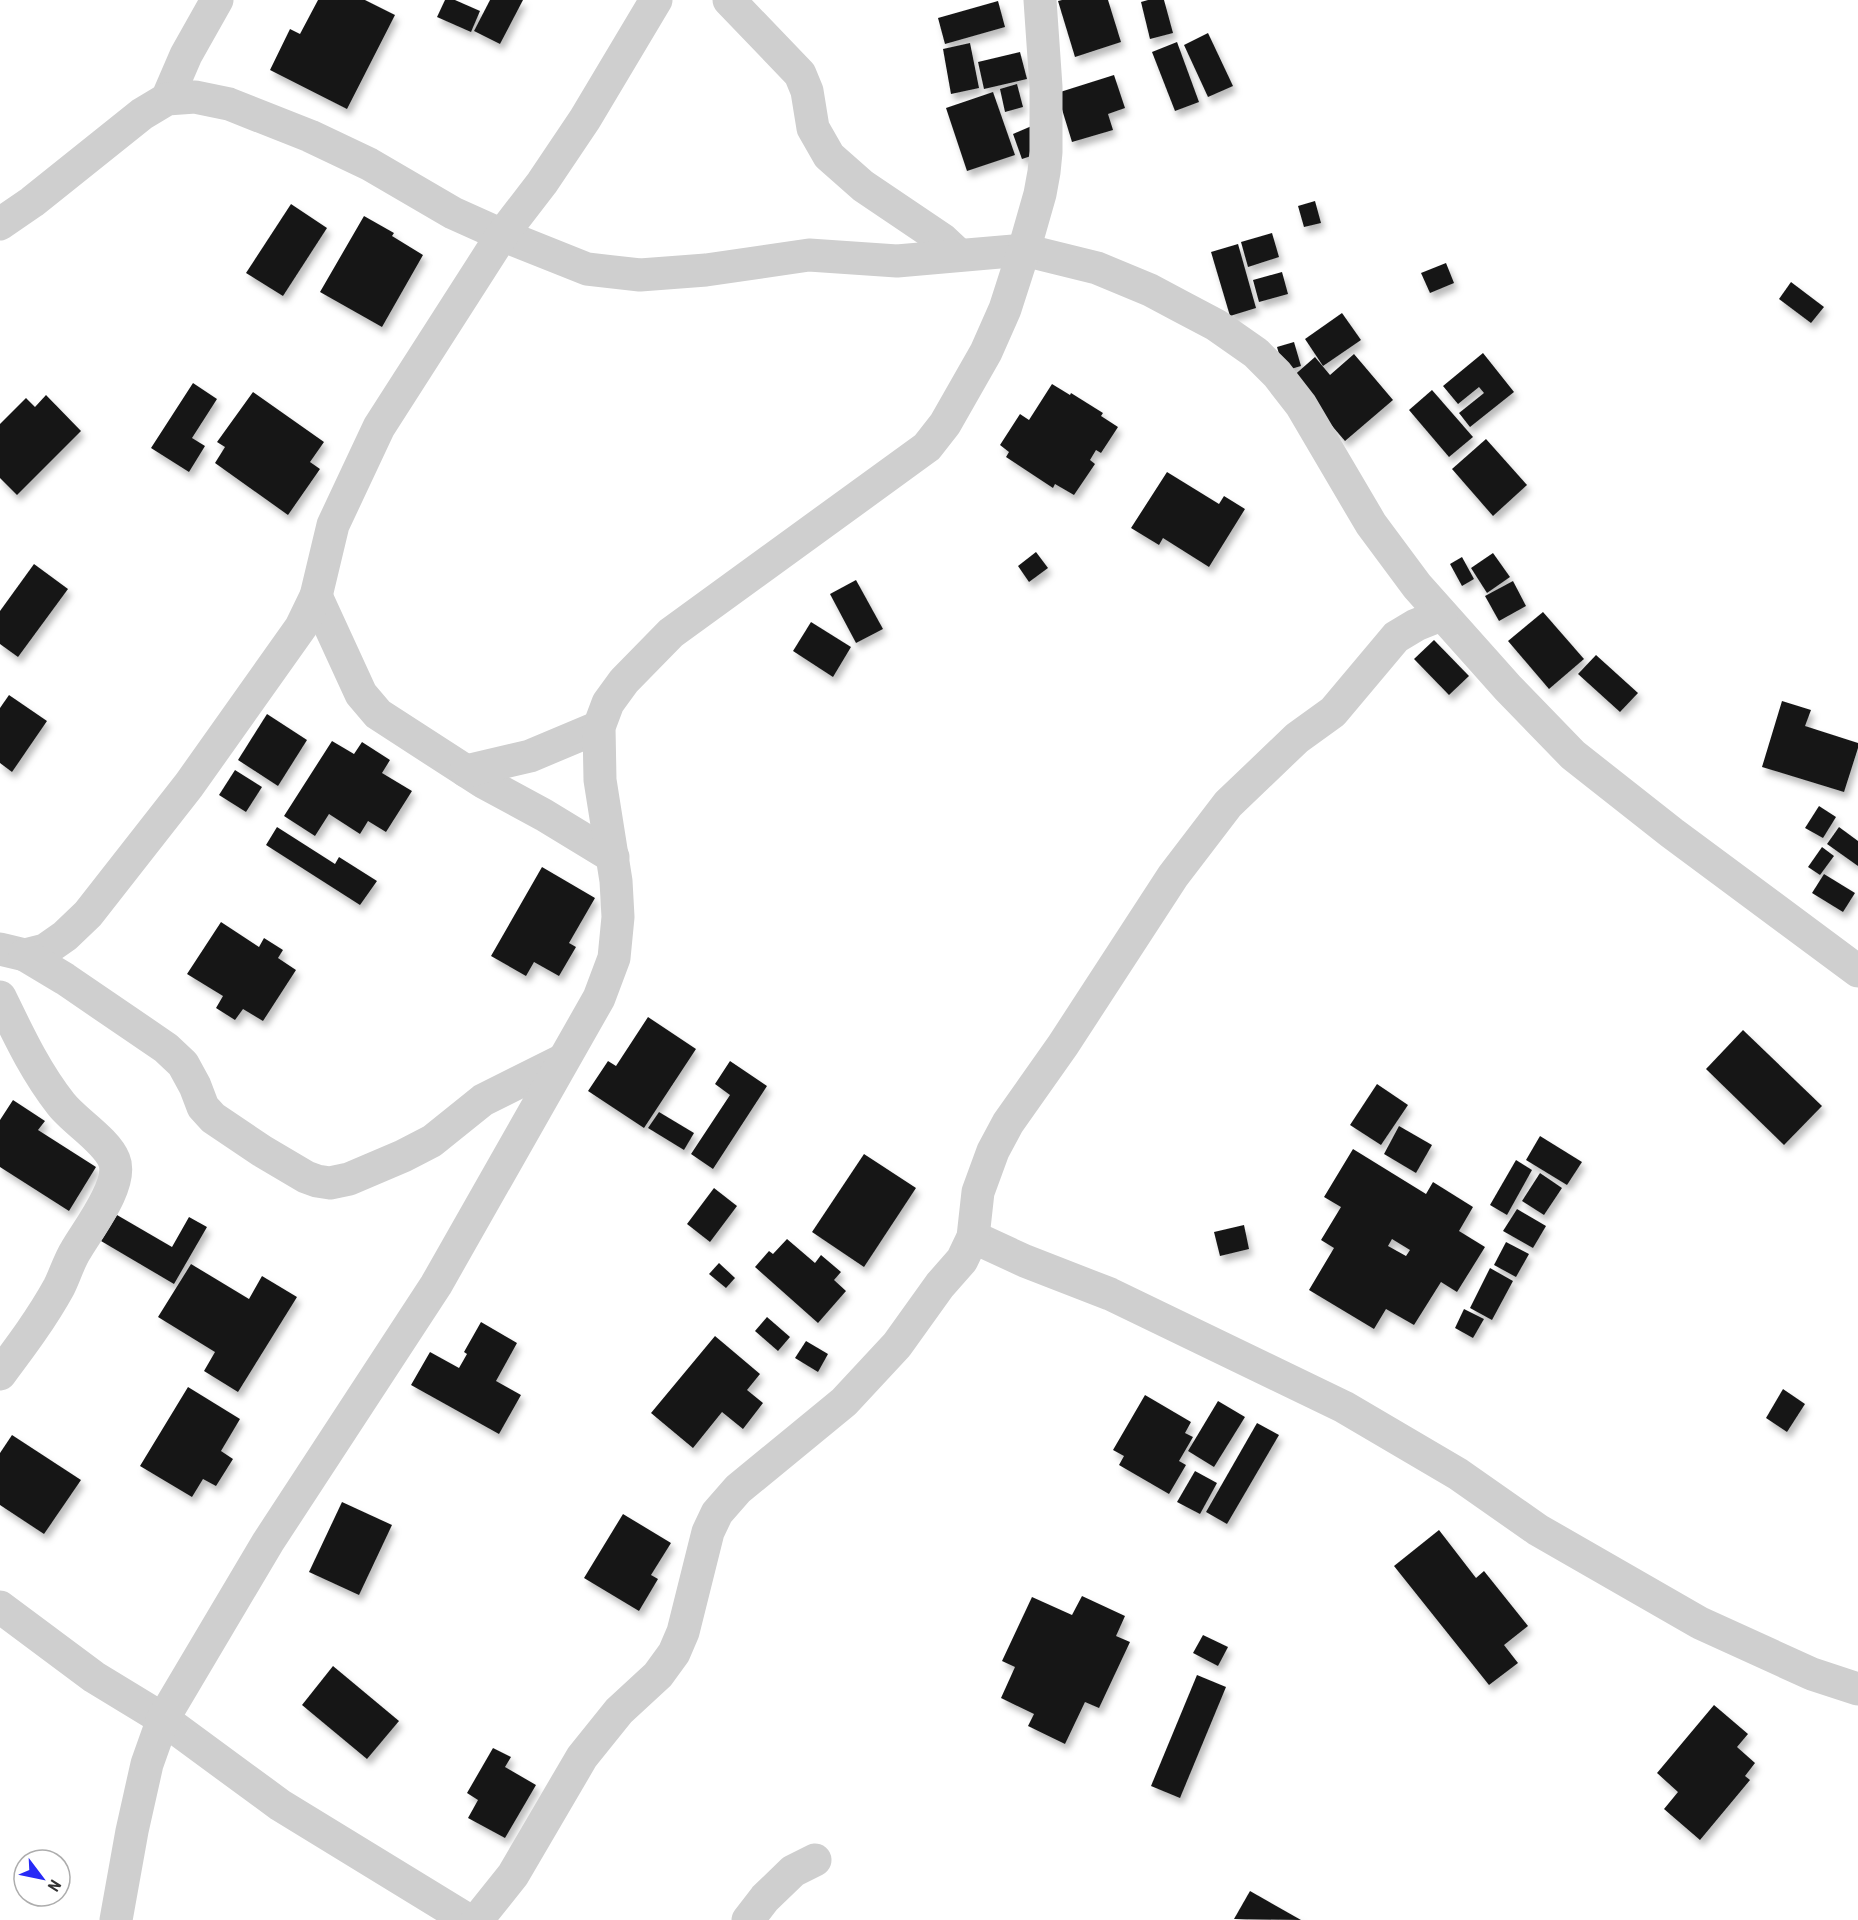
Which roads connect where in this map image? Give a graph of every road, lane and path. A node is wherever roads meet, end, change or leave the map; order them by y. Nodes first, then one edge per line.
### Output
1 (217, 0) edge
2 (656, 0) edge
3 (729, 0) edge
4 (1040, 0) edge
5 (166, 99) junction
6 (0, 225) edge
7 (502, 235) junction
8 (1024, 250) junction
9 (958, 254) junction
10 (316, 596) junction
11 (1441, 615) junction
12 (599, 727) junction
13 (466, 771) junction
14 (613, 857) junction
15 (13, 952) edge
16 (1858, 971) edge
17 (0, 997) edge
18 (563, 1060) junction
19 (973, 1237) junction
20 (0, 1374) edge
21 (0, 1607) edge
22 (1858, 1689) edge
23 (163, 1719) junction
24 (815, 1860) dead end
25 (116, 1920) edge
26 (468, 1920) edge
27 (477, 1920) edge
28 (748, 1920) edge

1 - 5 street
2 - 7 street
3 - 9 street
4 - 8 street
5 - 6 street
5 - 7 street
7 - 9 street
7 - 10 street
8 - 9 street
8 - 11 street
8 - 12 street
10 - 13 street
10 - 15 street
11 - 16 street
11 - 19 street
12 - 13 street
12 - 14 street
13 - 14 street
14 - 18 street
15 - 18 street
17 - 20 street
18 - 23 street
19 - 22 street
19 - 27 street
21 - 23 street
23 - 25 street
23 - 26 street
24 - 28 street

